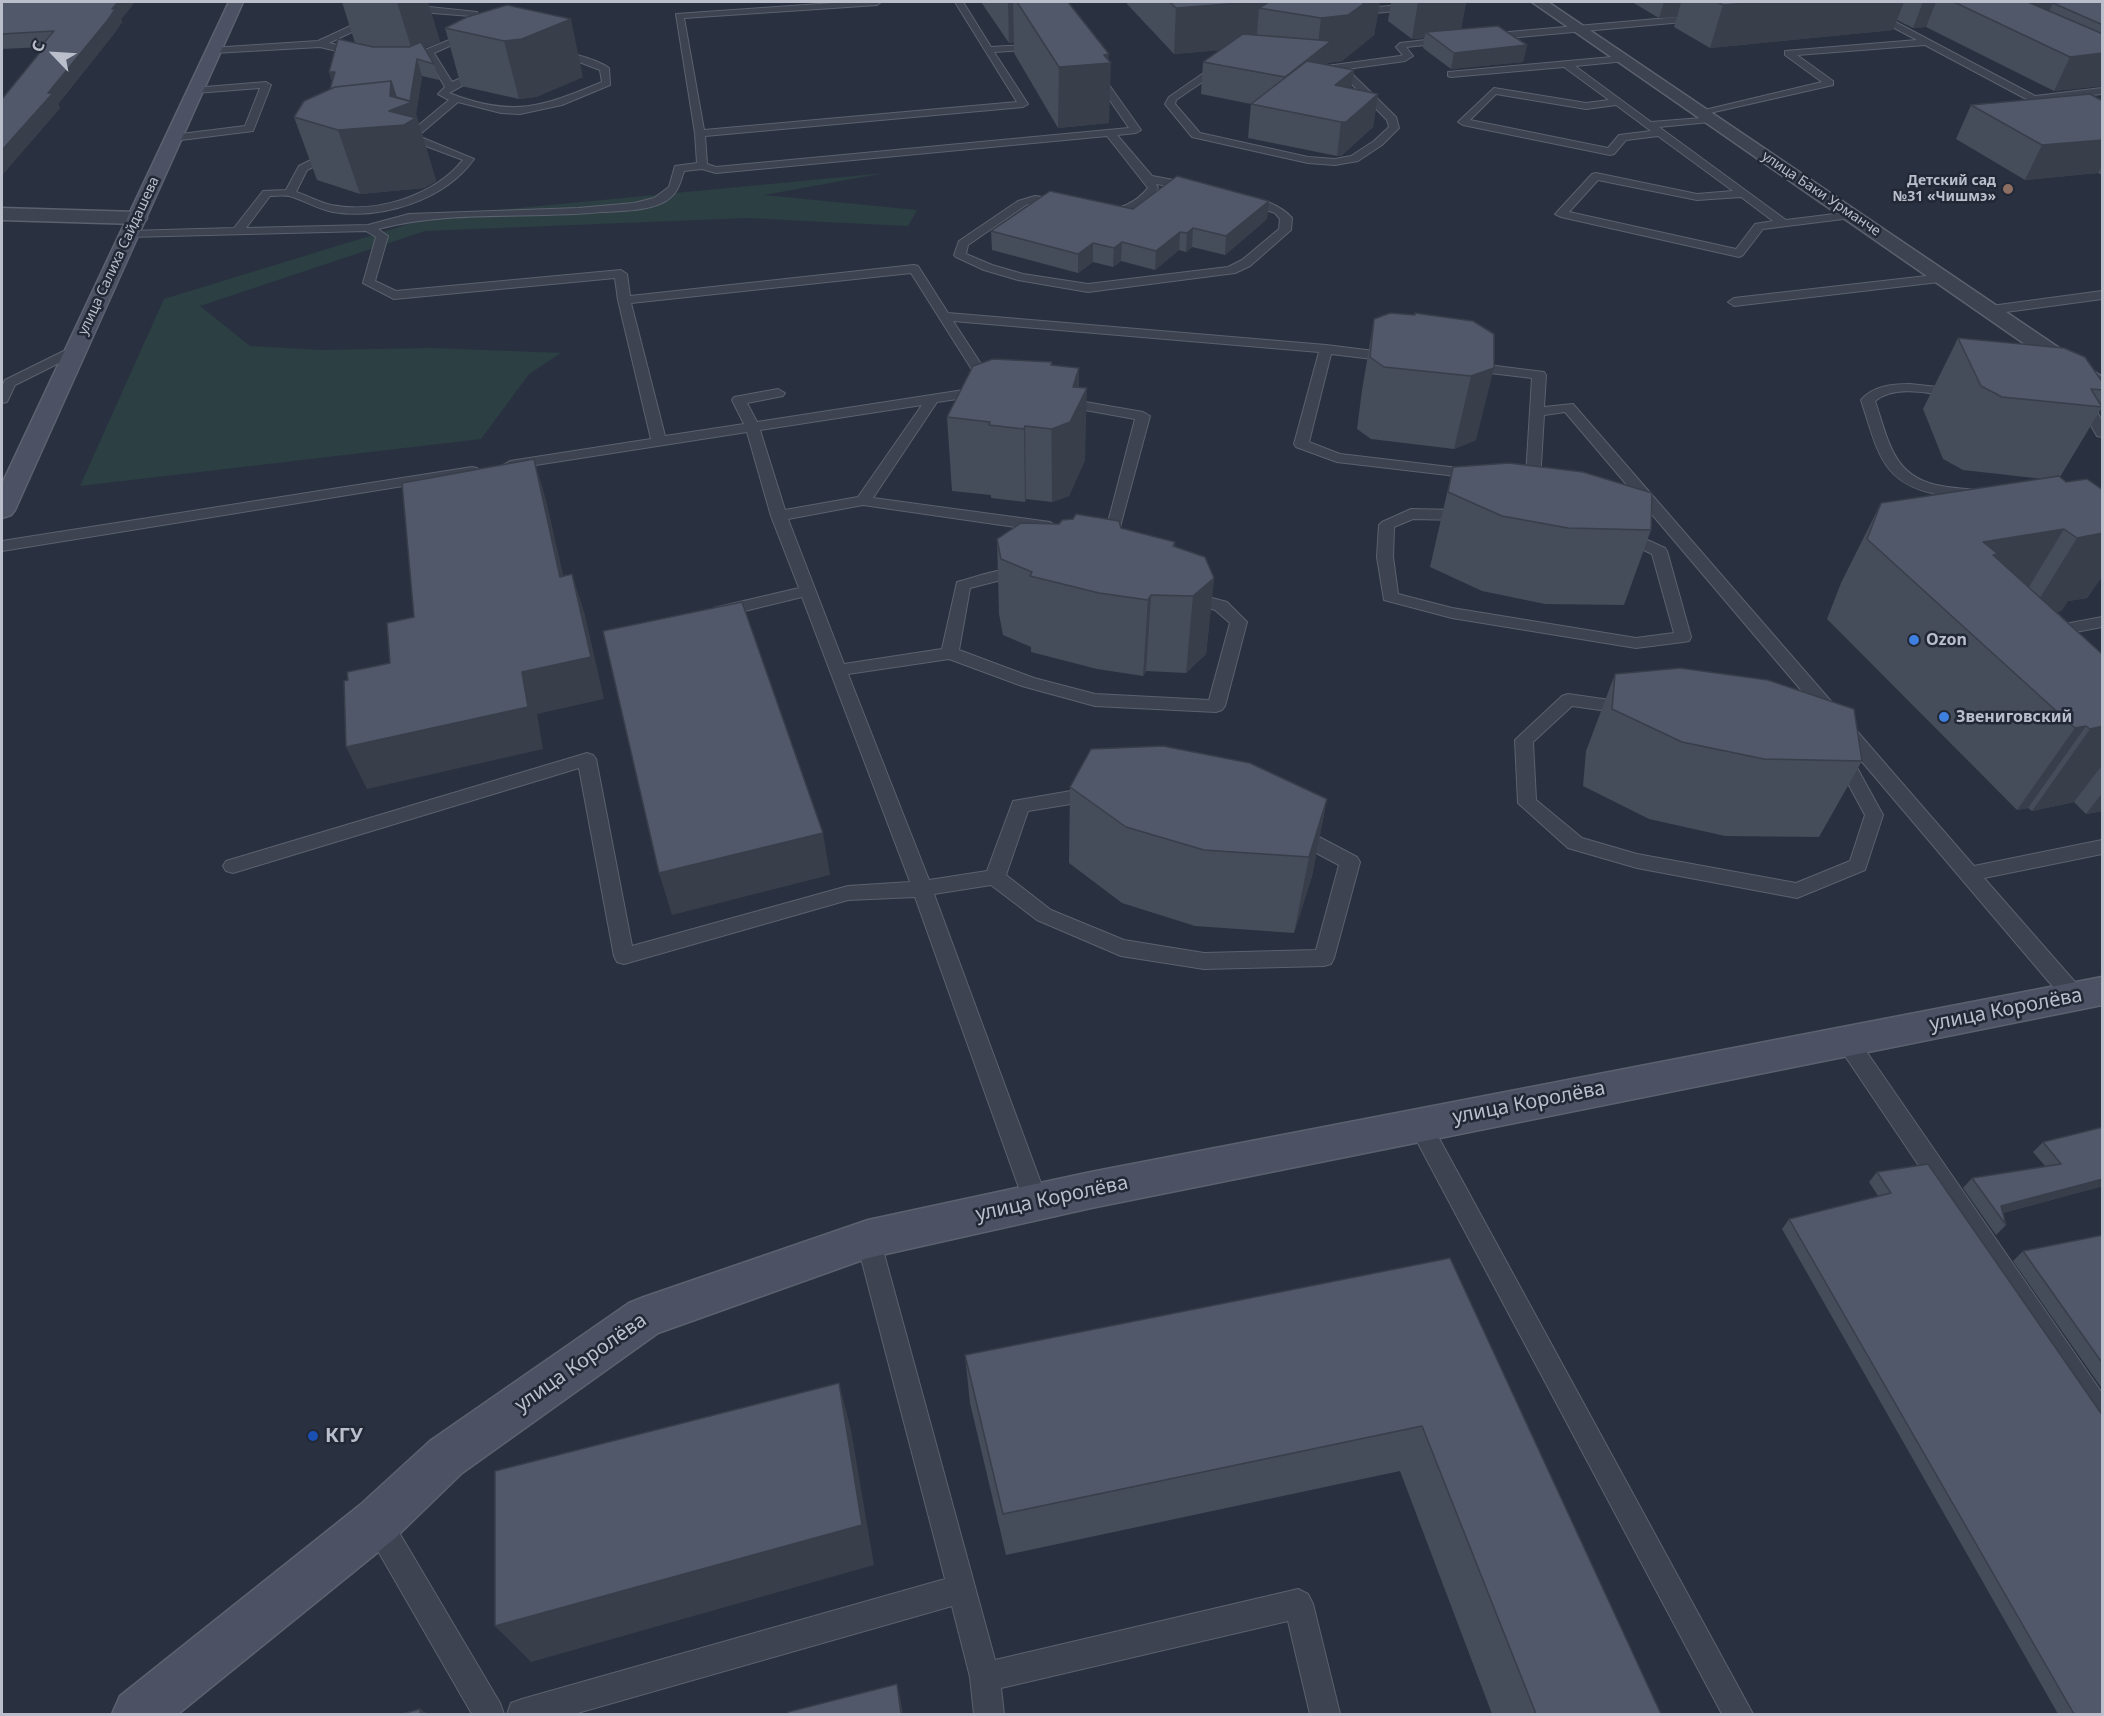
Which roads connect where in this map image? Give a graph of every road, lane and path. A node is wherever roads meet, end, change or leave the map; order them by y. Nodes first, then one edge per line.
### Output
1 (236, 2) edge
2 (877, 2) edge
3 (958, 2) edge
4 (1539, 2) edge
5 (1874, 4) edge
6 (1420, 6) dead end
7 (1340, 13) edge
8 (1707, 18) dead end
9 (1578, 28) junction
10 (1474, 38) edge
11 (1462, 39) edge
12 (1928, 42) junction
13 (320, 44) junction
14 (1053, 45) edge
15 (214, 50) junction
16 (988, 50) junction
17 (429, 52) junction
18 (541, 54) edge
19 (1623, 59) junction
20 (1235, 60) edge
21 (1089, 62) edge
22 (1566, 64) junction
23 (493, 67) edge
24 (1340, 67) junction
25 (1305, 68) edge
26 (1451, 74) edge
27 (450, 87) junction
28 (196, 90) junction
29 (2103, 92) edge
30 (456, 99) junction
31 (1617, 102) junction
32 (1706, 115) junction
33 (1649, 125) junction
34 (700, 133) junction
35 (1110, 133) junction
36 (1660, 133) junction
37 (411, 137) junction
38 (173, 138) junction
39 (702, 166) junction
40 (1148, 179) junction
41 (1210, 191) edge
42 (290, 194) junction
43 (1743, 194) junction
44 (1230, 196) edge
45 (2, 214) edge
46 (1851, 214) junction
47 (1784, 224) junction
48 (133, 226) junction
49 (368, 228) junction
50 (237, 232) junction
51 (1944, 278) junction
52 (2103, 295) edge
53 (624, 300) junction
54 (1734, 302) dead end
55 (1991, 310) junction
56 (944, 316) junction
57 (76, 349) junction
58 (1326, 349) junction
59 (2103, 387) edge
60 (778, 393) dead end
61 (1968, 394) edge
62 (2, 399) edge
63 (932, 400) junction
64 (1050, 400) edge
65 (2103, 402) edge
66 (1537, 412) junction
67 (752, 427) junction
68 (2103, 433) edge
69 (659, 441) junction
70 (1996, 496) edge
71 (863, 501) junction
72 (3, 502) edge
73 (779, 516) junction
74 (1064, 529) edge
75 (1088, 532) edge
76 (2, 546) edge
77 (1692, 550) junction
78 (1659, 551) junction
79 (1042, 572) edge
80 (808, 591) junction
81 (1170, 591) edge
82 (704, 615) edge
83 (2103, 622) edge
84 (2029, 635) edge
85 (950, 653) junction
86 (839, 670) junction
87 (1844, 759) junction
88 (1874, 764) junction
89 (1112, 794) edge
90 (1276, 823) edge
91 (2103, 847) edge
92 (233, 866) dead end
93 (1969, 874) junction
94 (995, 877) junction
95 (922, 889) junction
96 (2088, 994) edge
97 (1847, 1041) junction
98 (1420, 1125) junction
99 (1036, 1202) junction
100 (868, 1239) junction
101 (2103, 1415) edge
102 (377, 1522) junction
103 (962, 1589) junction
104 (985, 1677) junction
105 (138, 1714) edge
106 (489, 1714) edge
107 (522, 1714) edge
108 (989, 1714) edge
109 (1325, 1714) edge
110 (1738, 1714) edge

1 - 15 street, улица Салиха Сайдашева
2 - 34 lane
3 - 16 lane
4 - 9 street, улица Баки Урманче
5 - 12 lane
6 - 7 lane
8 - 9 lane
9 - 10 lane
9 - 19 street, улица Баки Урманче
11 - 24 lane
12 - 29 lane
12 - 32 lane
13 - 15 lane
13 - 17 lane
13 - 17 lane
14 - 16 lane
15 - 28 street, улица Салиха Сайдашева
16 - 34 lane
17 - 27 lane
18 - 30 lane
19 - 22 lane
19 - 32 street, улица Баки Урманче
20 - 24 lane
21 - 35 lane
22 - 26 lane
22 - 31 lane
23 - 27 lane
24 - 25 lane
27 - 30 lane
28 - 38 street, улица Салиха Сайдашева
28 - 38 lane
30 - 37 lane
31 - 33 lane
31 - 36 lane
32 - 33 lane
32 - 46 street, улица Баки Урманче
33 - 36 lane
34 - 39 lane
35 - 39 lane
35 - 40 lane
36 - 43 lane
37 - 42 lane
37 - 42 lane
38 - 48 street, улица Салиха Сайдашева
39 - 49 lane
40 - 41 lane
40 - 44 lane
42 - 50 lane
43 - 47 lane
43 - 47 lane
45 - 48 street
46 - 47 lane
46 - 51 street, улица Баки Урманче
48 - 50 lane
48 - 57 street, улица Салиха Сайдашева
49 - 50 lane
49 - 53 lane
51 - 54 lane
51 - 55 street, улица Баки Урманче
52 - 55 lane
53 - 56 lane
53 - 69 lane
55 - 59 street, улица Баки Урманче
56 - 58 lane
56 - 63 lane
57 - 62 lane
57 - 72 street, улица Салиха Сайдашева
58 - 66 lane
58 - 66 lane
60 - 67 lane
61 - 70 lane
63 - 67 lane
63 - 71 lane
64 - 75 lane
65 - 68 lane
66 - 77 lane
67 - 69 lane
67 - 73 lane
69 - 76 lane
71 - 73 lane
71 - 74 lane
73 - 80 lane
77 - 78 lane
77 - 88 lane
78 - 78 lane
79 - 85 lane
80 - 82 lane
80 - 86 lane
81 - 85 lane
83 - 84 lane
85 - 86 lane
86 - 95 lane
87 - 87 lane
87 - 88 lane
88 - 93 lane
89 - 94 lane
90 - 94 lane
91 - 93 lane
92 - 95 lane
93 - 96 lane
94 - 95 lane
95 - 99 lane
96 - 97 street, улица Королёва
97 - 98 street, улица Королёва
97 - 101 lane
98 - 99 street, улица Королёва
98 - 110 lane
99 - 100 street, улица Королёва
100 - 102 street, улица Королёва
100 - 103 lane
102 - 105 street, улица Королёва
102 - 106 lane
103 - 104 lane
103 - 107 lane
104 - 108 lane
104 - 109 lane

